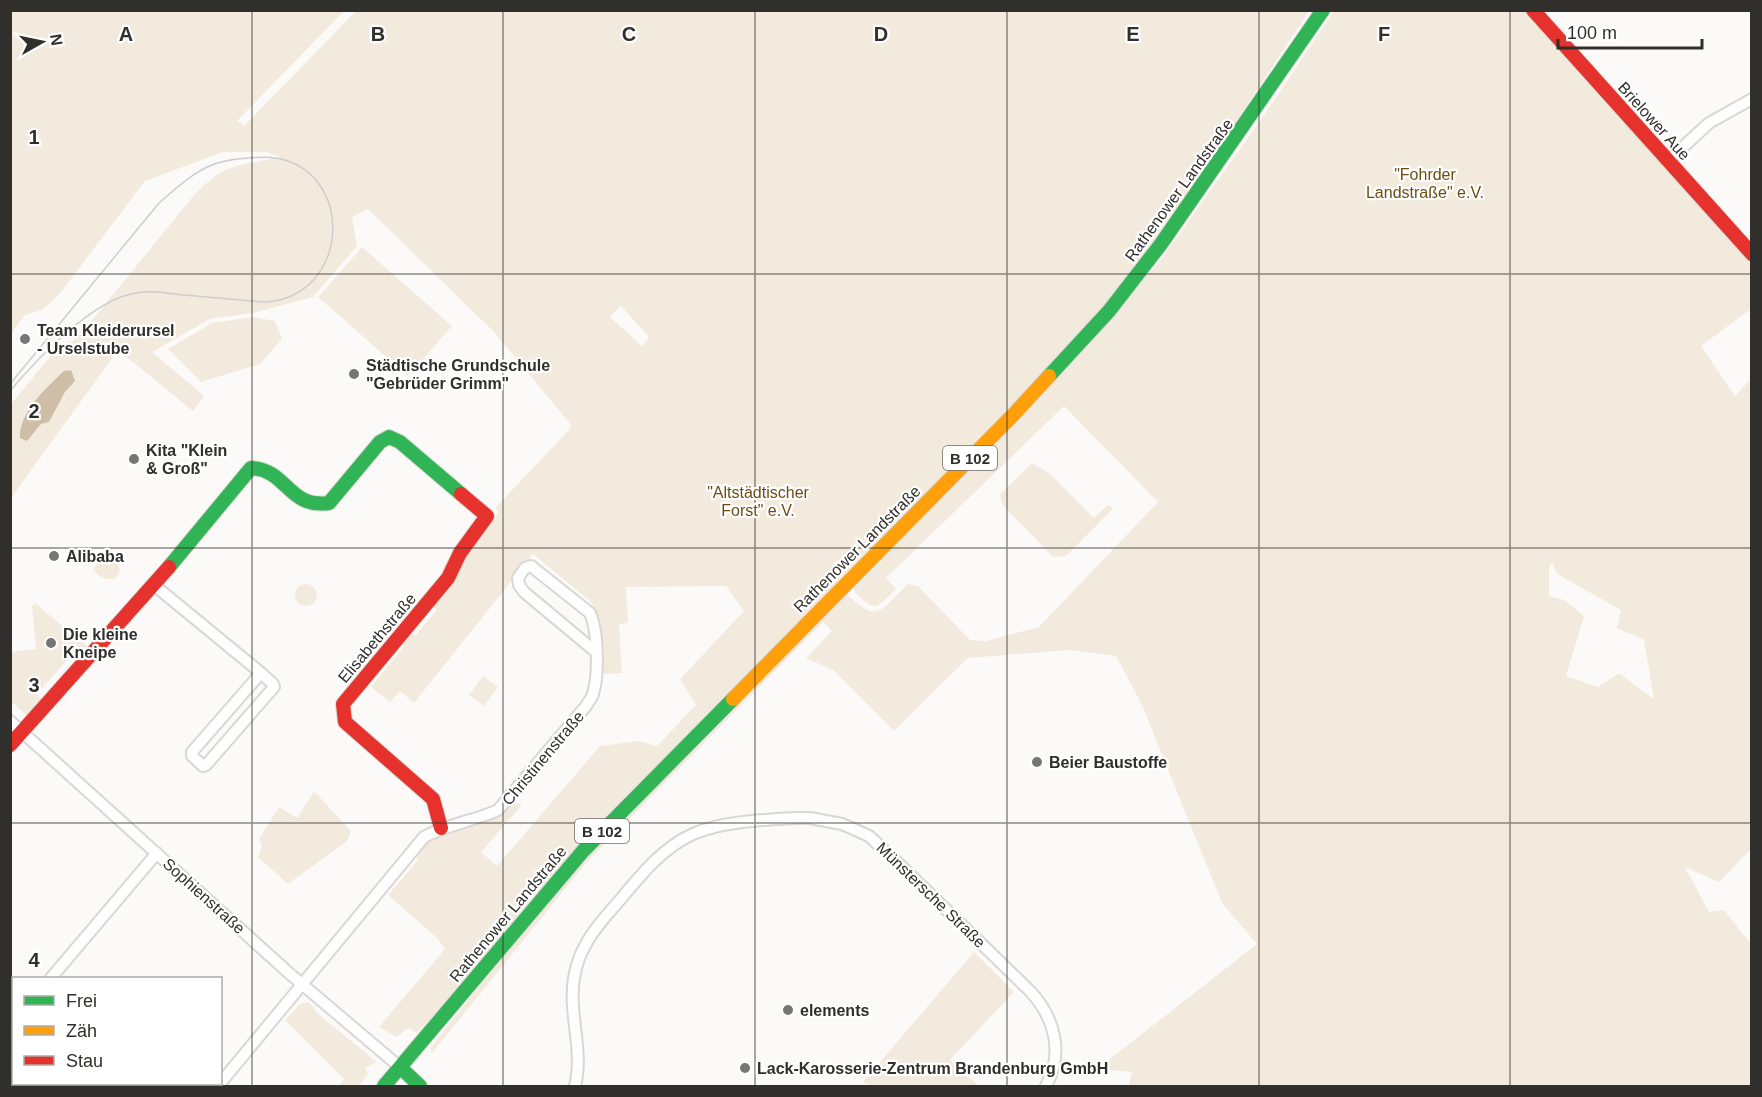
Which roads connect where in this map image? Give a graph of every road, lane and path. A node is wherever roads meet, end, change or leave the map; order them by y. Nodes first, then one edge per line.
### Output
1 (1323, 10) edge
2 (1533, 10) edge
3 (1752, 99) edge
4 (1668, 161) junction
5 (1752, 254) edge
6 (154, 585) junction
7 (596, 652) junction
8 (261, 673) junction
9 (10, 721) edge
10 (22, 731) junction
11 (10, 745) edge
12 (441, 828) junction
13 (157, 854) junction
14 (52, 977) edge
15 (303, 985) junction
16 (401, 1068) junction
17 (222, 1081) edge
18 (384, 1086) edge
19 (420, 1086) edge
20 (575, 1086) edge
21 (1046, 1086) edge

1 - 16 street, Rathenower Landstraße / B 102
2 - 4 street, Brielower Aue
3 - 4 street
4 - 5 street, Brielower Aue
6 - 8 street
6 - 10 street
6 - 12 street, Elisabethstraße
7 - 7 street, Christinenstraße
7 - 12 street, Christinenstraße
8 - 8 street
9 - 10 street, Sophienstraße
10 - 11 street
10 - 13 street, Sophienstraße
12 - 15 street, Christinenstraße
13 - 14 street
13 - 15 street, Sophienstraße
15 - 16 street, Sophienstraße
15 - 17 street, Christinenstraße
16 - 18 street, Rathenower Landstraße / B 102
16 - 19 street
20 - 21 street, Münstersche Straße

